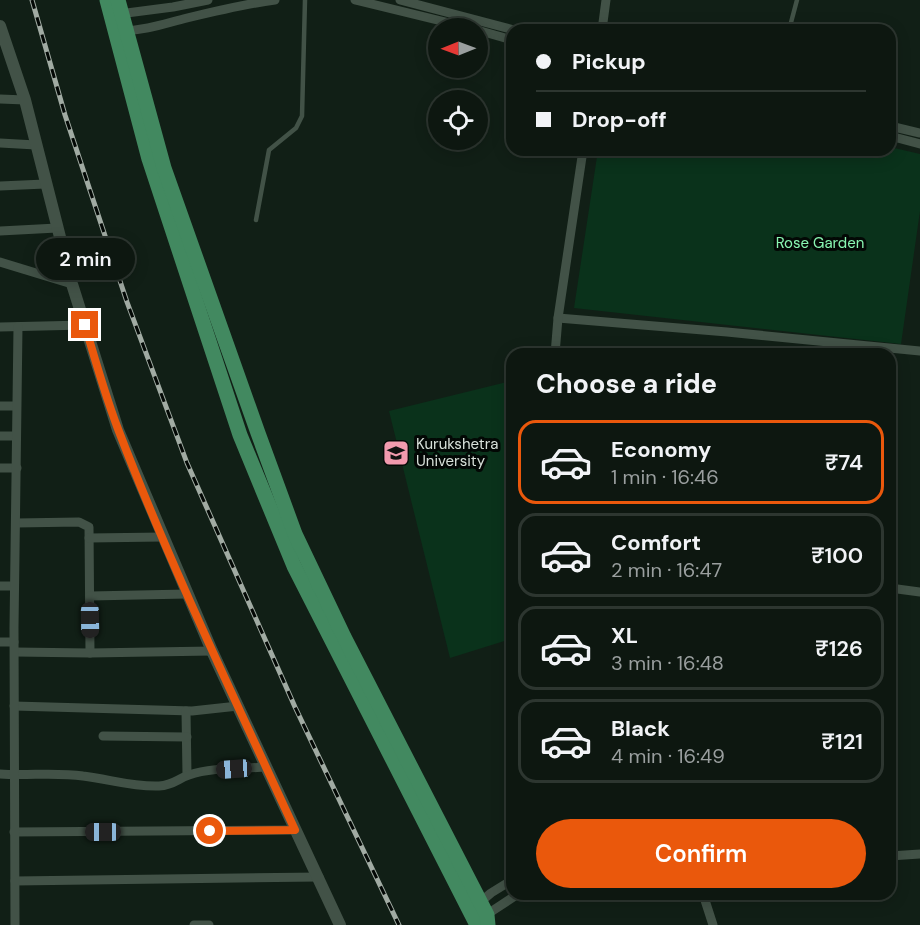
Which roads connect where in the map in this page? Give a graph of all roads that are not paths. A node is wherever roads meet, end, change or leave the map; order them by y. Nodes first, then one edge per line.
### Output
1 (208, 0) edge
2 (275, 0) edge
3 (305, 0) edge
4 (355, 0) edge
5 (400, 0) edge
6 (606, 0) edge
7 (797, 0) edge
8 (389, 4) edge
9 (114, 7) edge
10 (436, 18) edge
11 (603, 24) edge
12 (791, 24) edge
13 (0, 26) edge
14 (506, 28) edge
15 (121, 31) junction
16 (488, 33) edge
17 (506, 38) edge
18 (4, 52) edge
19 (0, 99) edge
20 (26, 100) junction
21 (896, 128) edge
22 (920, 134) edge
23 (896, 138) edge
24 (0, 143) edge
25 (920, 144) edge
26 (36, 145) junction
27 (583, 156) edge
28 (45, 184) junction
29 (0, 186) edge
30 (256, 220) dead end
31 (57, 228) junction
32 (0, 231) edge
33 (0, 261) edge
34 (72, 284) junction
35 (558, 318) junction
36 (85, 325) junction
37 (0, 327) edge
38 (18, 327) junction
39 (556, 348) edge
40 (890, 348) edge
41 (896, 349) edge
42 (920, 351) edge
43 (0, 406) edge
44 (16, 406) junction
45 (0, 436) edge
46 (16, 436) junction
47 (0, 468) edge
48 (17, 468) junction
49 (16, 523) junction
50 (163, 537) junction
51 (89, 538) junction
52 (0, 586) edge
53 (14, 586) junction
54 (896, 589) edge
55 (920, 592) edge
56 (188, 594) junction
57 (90, 596) junction
58 (0, 642) edge
59 (14, 647) junction
60 (212, 651) junction
61 (90, 653) junction
62 (14, 706) junction
63 (238, 706) junction
64 (186, 711) junction
65 (103, 736) dead end
66 (187, 737) junction
67 (266, 767) junction
68 (0, 774) edge
69 (14, 775) junction
70 (187, 776) junction
71 (295, 830) junction
72 (14, 832) junction
73 (920, 854) edge
74 (896, 856) edge
75 (319, 877) junction
76 (15, 881) junction
77 (506, 887) edge
78 (508, 900) edge
79 (706, 900) edge
80 (479, 917) edge
81 (15, 925) edge
82 (194, 925) edge
83 (208, 925) edge
84 (340, 925) edge
85 (713, 925) edge

1 - 9 street
2 - 15 street
3 - 30 lane
4 - 8 street
5 - 14 street
6 - 11 street
7 - 12 lane
8 - 10 street
9 - 15 main road
13 - 18 street
15 - 80 main road
16 - 17 street
18 - 20 street
19 - 20 street
20 - 26 street
21 - 22 street
23 - 25 street
24 - 26 street
26 - 28 street
27 - 35 street
28 - 29 street
28 - 31 street
31 - 32 street
31 - 34 street
33 - 34 street
34 - 36 street
35 - 39 street
35 - 40 street
36 - 38 street
36 - 50 street
37 - 38 street
38 - 44 street
41 - 42 street
43 - 44 street
44 - 46 street
45 - 46 street
46 - 48 street
47 - 48 street
48 - 49 street
49 - 51 street
49 - 53 street
50 - 51 street
50 - 56 street
51 - 57 street
52 - 53 street
53 - 59 street
54 - 55 street
56 - 57 street
56 - 60 street
57 - 61 street
58 - 59 street
59 - 61 street
59 - 62 street
60 - 61 street
60 - 63 street
62 - 64 street
62 - 69 street
63 - 64 street
63 - 67 street
64 - 66 street
65 - 66 street
66 - 70 street
67 - 70 street
67 - 71 street
68 - 69 street
69 - 70 street
69 - 72 street
71 - 72 street
71 - 75 street
72 - 76 street
73 - 74 street
75 - 76 street
75 - 84 street
76 - 81 street
77 - 80 street
78 - 80 street
79 - 85 street
82 - 83 street

